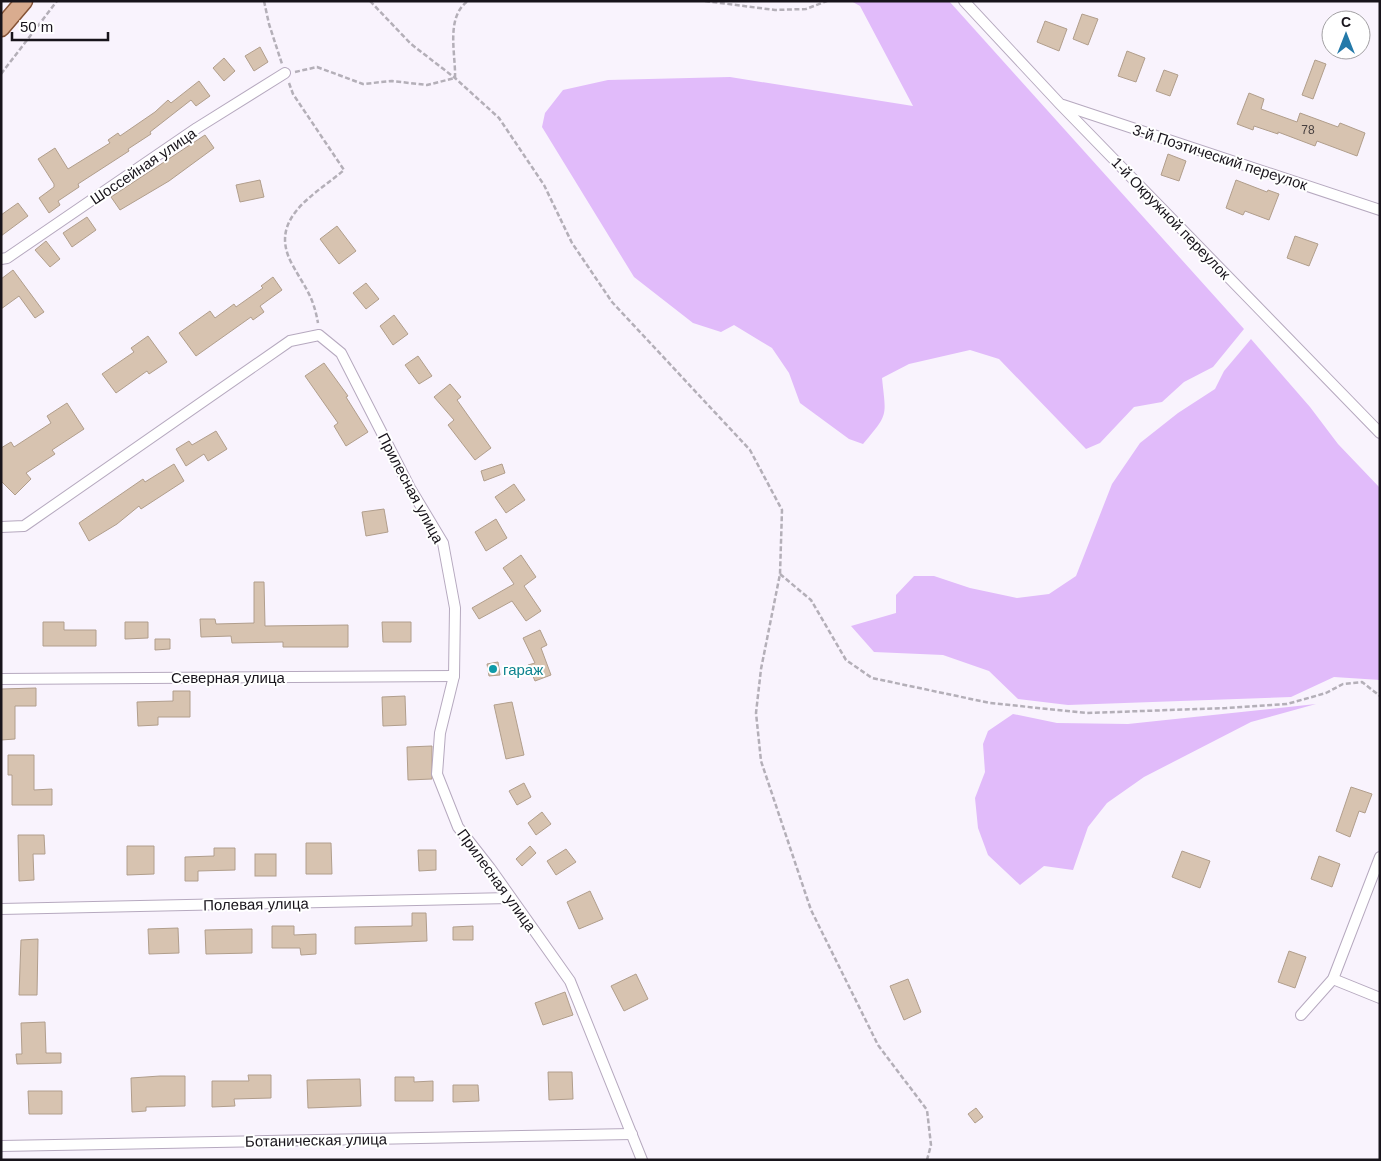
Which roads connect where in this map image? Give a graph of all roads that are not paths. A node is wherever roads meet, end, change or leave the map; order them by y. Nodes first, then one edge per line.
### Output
1 (24, 1) edge
2 (964, 1) edge
3 (1, 28) edge
4 (285, 74) road end
5 (1060, 104) junction
6 (1380, 210) edge
7 (1, 259) edge
8 (1380, 433) edge
9 (1, 527) edge
10 (454, 676) junction
11 (1, 678) edge
12 (1380, 857) edge
13 (511, 898) junction
14 (1, 909) edge
15 (1333, 979) junction
16 (1380, 998) edge
17 (1301, 1015) dead end
18 (632, 1134) junction
19 (1, 1146) edge
20 (642, 1160) edge

1 - 3 main road
2 - 5 street, 1-й Окружной переулок
4 - 7 street, Шоссейная улица
5 - 6 street, 3-й Поэтический переулок
5 - 8 street, 1-й Окружной переулок
9 - 10 street, Прилесная улица
10 - 11 street, Северная улица
10 - 13 street, Прилесная улица
12 - 15 street
13 - 14 street, Полевая улица
13 - 18 street, Прилесная улица
15 - 16 street
15 - 17 street
18 - 19 street, Ботаническая улица
18 - 20 street, Прилесная улица

